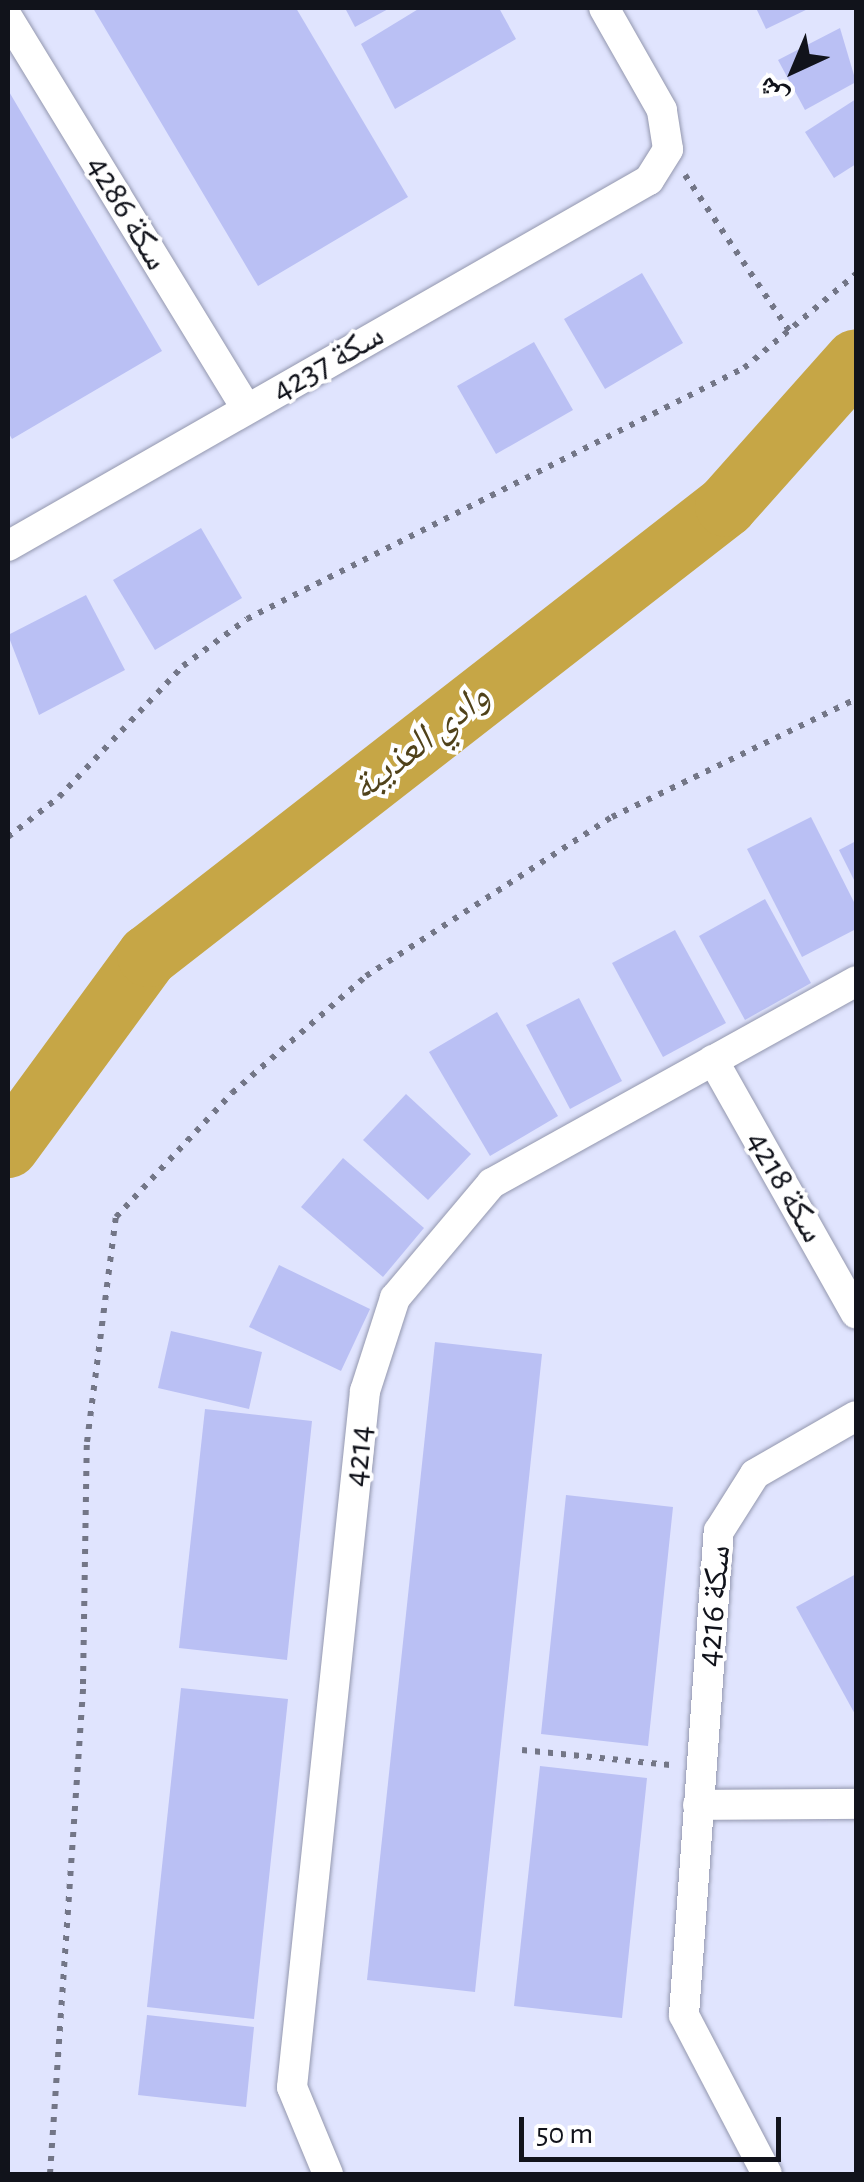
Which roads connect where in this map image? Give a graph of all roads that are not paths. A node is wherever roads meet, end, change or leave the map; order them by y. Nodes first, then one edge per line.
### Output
1 (604, 8) edge
2 (8, 18) edge
3 (247, 409) junction
4 (8, 546) edge
5 (856, 981) edge
6 (713, 1060) junction
7 (856, 1314) edge
8 (856, 1416) edge
9 (856, 1804) edge
10 (698, 1805) junction
11 (328, 2174) edge
12 (768, 2174) edge

1 - 3 street, سكة 4237
2 - 3 street, سكة 4286
3 - 4 street, سكة 4237
5 - 6 street, 4214
6 - 7 street, سكة 4218
6 - 11 street, 4214
8 - 10 street, سكة 4216
9 - 10 street
10 - 12 street, سكة 4216

